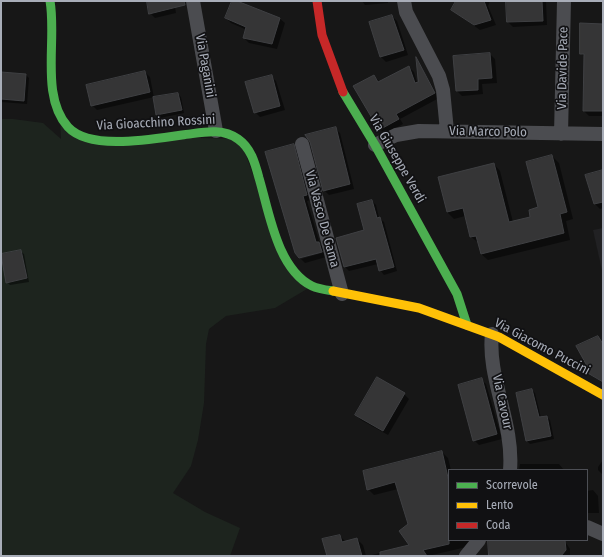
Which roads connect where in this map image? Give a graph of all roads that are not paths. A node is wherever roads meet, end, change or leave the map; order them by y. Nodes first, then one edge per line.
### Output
1 (50, 1) edge
2 (193, 1) edge
3 (317, 1) edge
4 (404, 1) edge
5 (564, 1) edge
6 (216, 131) junction
7 (446, 132) junction
8 (561, 134) junction
9 (603, 134) edge
10 (302, 144) dead end
11 (375, 145) junction
12 (342, 294) junction
13 (458, 294) junction
14 (473, 310) dead end
15 (484, 321) dead end
16 (467, 325) junction
17 (496, 335) junction
18 (603, 395) edge
19 (510, 469) edge
20 (588, 527) edge
21 (603, 534) edge

1 - 6 street, Via Gioacchino Rossini
2 - 6 street, Via Paganini
3 - 11 street, Via Giuseppe Verdi
4 - 7 street
5 - 8 street, Via Davide Pace
6 - 12 street, Via Gioacchino Rossini
7 - 8 street, Via Marco Polo
7 - 11 street, Via Marco Polo
8 - 9 street, Via Marco Polo
10 - 12 street, Via Vasco De Gama
11 - 13 street, Via Giuseppe Verdi
12 - 16 street, Via Gioacchino Rossini
13 - 14 street
13 - 16 street, Via Giuseppe Verdi
15 - 17 street
16 - 17 street, Via Giacomo Puccini
17 - 18 street, Via Giacomo Puccini
17 - 19 street, Via Cavour
20 - 21 street

